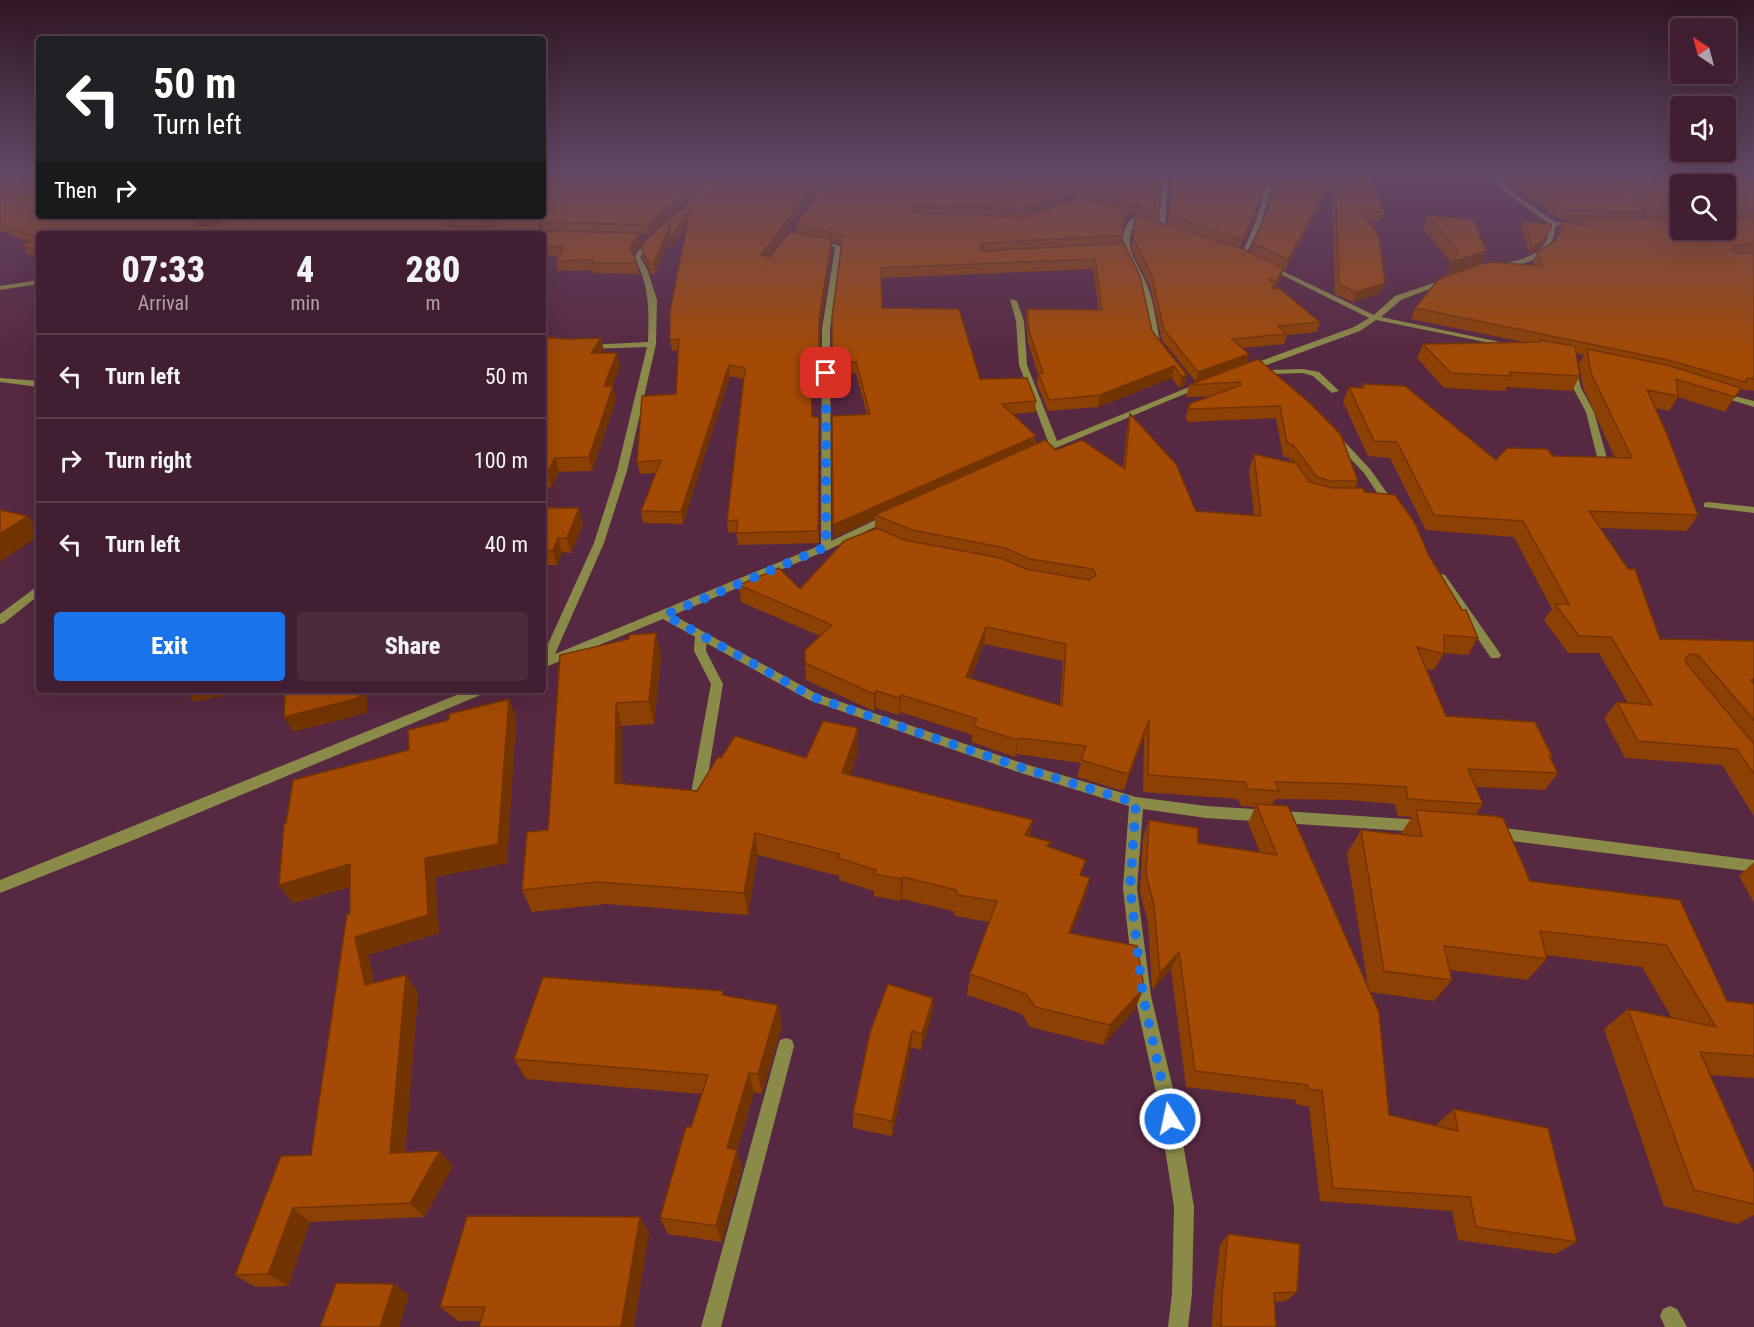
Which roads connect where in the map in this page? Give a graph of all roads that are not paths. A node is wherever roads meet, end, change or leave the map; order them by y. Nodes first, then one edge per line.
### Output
1 (659, 232) edge
2 (1127, 232) edge
3 (1254, 232) edge
4 (1553, 232) edge
5 (640, 239) edge
6 (651, 239) junction
7 (808, 241) edge
8 (1125, 249) junction
9 (1114, 250) edge
10 (1233, 252) edge
11 (1243, 255) junction
12 (1254, 260) edge
13 (1264, 265) edge
14 (1483, 269) edge
15 (1455, 277) edge
16 (36, 282) edge
17 (0, 288) edge
18 (1013, 301) dead end
19 (1375, 318) junction
20 (652, 344) junction
21 (1519, 346) edge
22 (572, 347) edge
23 (1163, 350) edge
24 (1572, 356) edge
25 (1263, 364) junction
26 (1243, 371) edge
27 (1186, 378) edge
28 (0, 380) edge
29 (1213, 381) edge
30 (36, 384) edge
31 (1193, 388) junction
32 (1335, 391) dead end
33 (1713, 391) edge
34 (1754, 404) edge
35 (1327, 429) edge
36 (1054, 445) junction
37 (1032, 455) edge
38 (1605, 470) edge
39 (1708, 505) dead end
40 (1754, 510) edge
41 (903, 512) edge
42 (1396, 512) edge
43 (859, 531) junction
44 (879, 539) edge
45 (826, 547) junction
46 (1436, 569) edge
47 (36, 591) edge
48 (665, 615) junction
49 (0, 620) edge
50 (700, 635) junction
51 (1495, 655) dead end
52 (546, 660) edge
53 (546, 663) edge
54 (474, 693) edge
55 (698, 793) edge
56 (1136, 803) junction
57 (1435, 827) edge
58 (1481, 831) edge
59 (1754, 866) edge
60 (0, 887) edge
61 (786, 1046) dead end
62 (711, 1327) edge
63 (1178, 1327) edge

1 - 6 street
2 - 8 street
3 - 11 street
4 - 14 street
5 - 6 street
6 - 20 street
7 - 45 street
8 - 9 street
8 - 23 street
10 - 11 street
11 - 12 street
13 - 19 street
15 - 19 street
16 - 17 street
18 - 36 street
19 - 21 street
19 - 25 street
20 - 22 street
20 - 52 street
24 - 38 street
25 - 26 street
25 - 32 street
27 - 31 street
28 - 30 street
29 - 31 street
31 - 36 street
33 - 34 street
35 - 42 street
36 - 37 street
39 - 40 street
41 - 43 street
43 - 44 street
43 - 45 street
45 - 48 street
46 - 51 street
47 - 49 street
48 - 50 street
48 - 53 street
50 - 55 street
50 - 56 street
54 - 60 street
56 - 57 street
56 - 63 street
58 - 59 street
61 - 62 street

